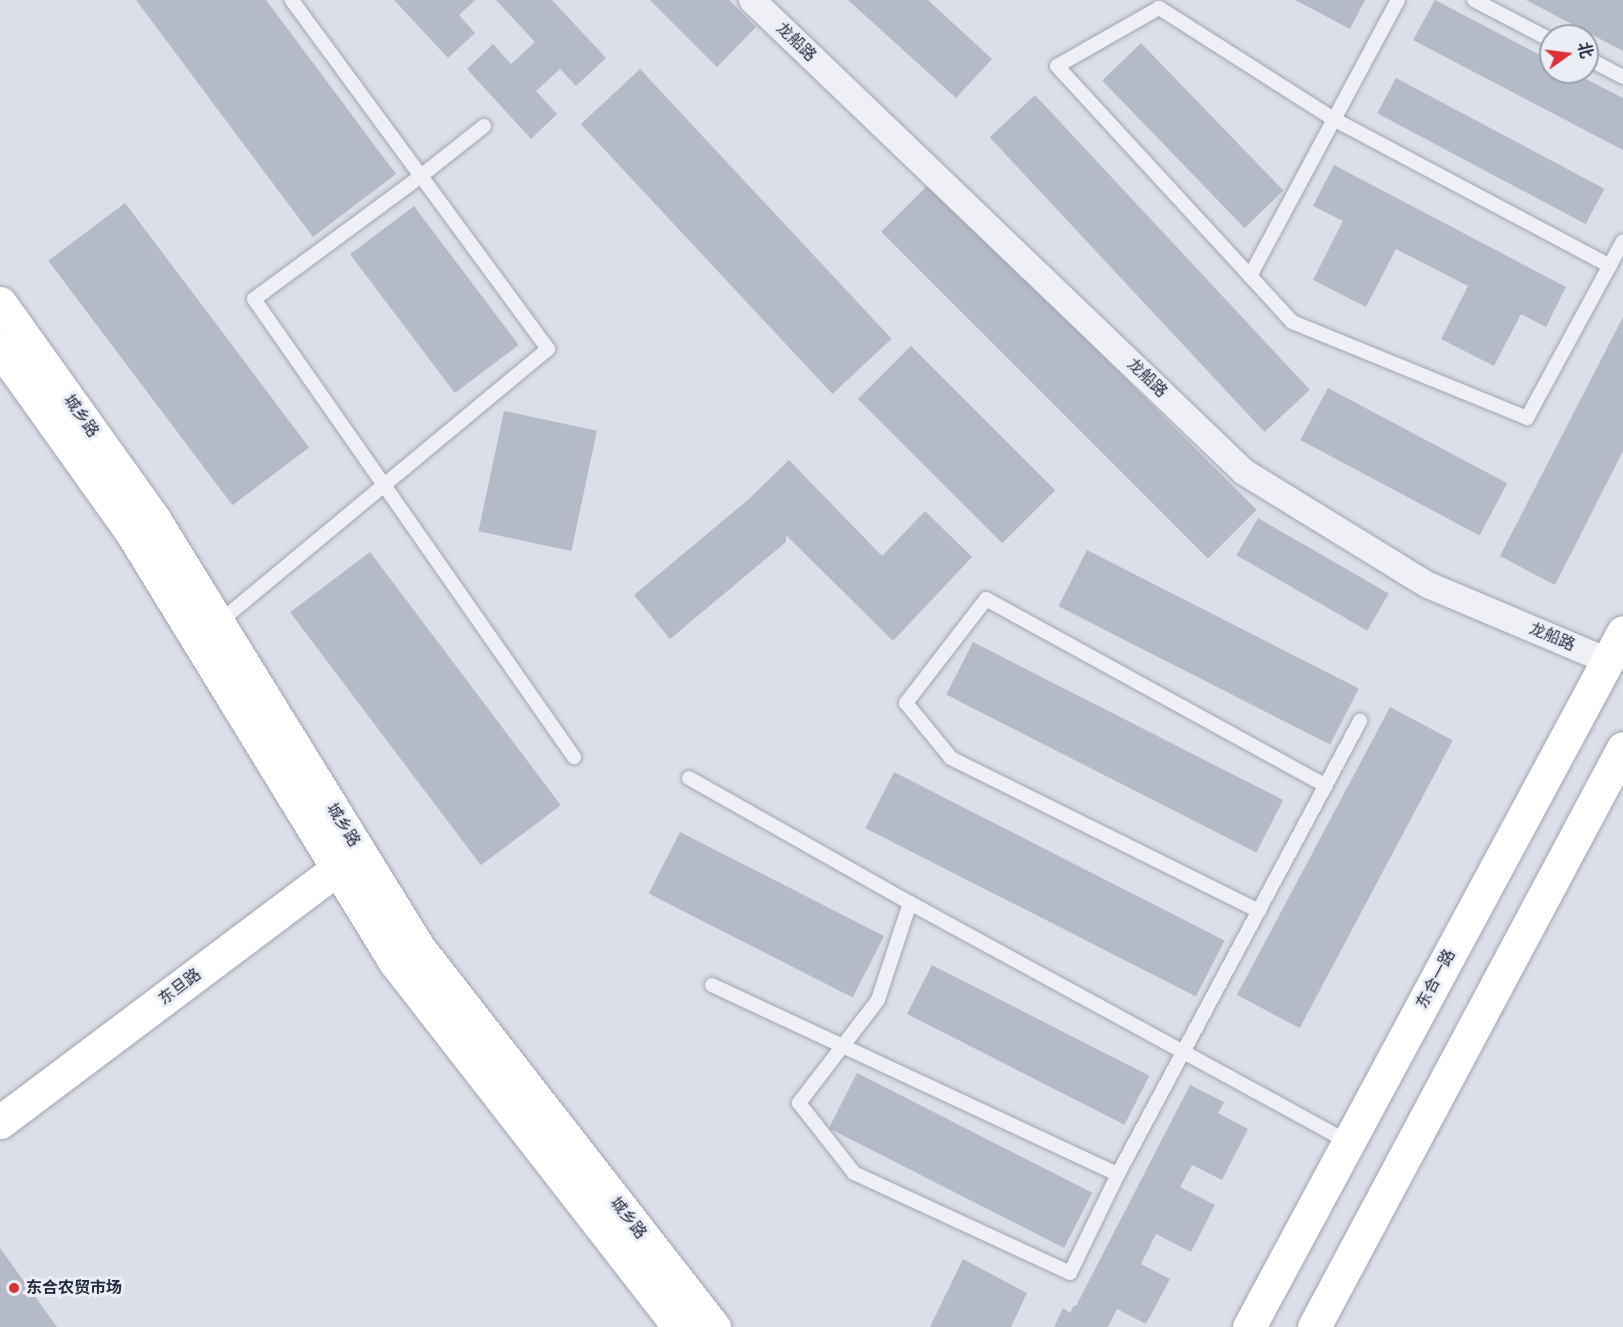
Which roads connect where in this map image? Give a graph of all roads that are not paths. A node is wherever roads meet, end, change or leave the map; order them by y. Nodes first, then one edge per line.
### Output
1 (292, 0) edge
2 (752, 0) edge
3 (1398, 0) edge
4 (1474, 0) edge
5 (1539, 34) edge
6 (1599, 64) edge
7 (1623, 77) edge
8 (1335, 120) junction
9 (484, 126) dead end
10 (421, 176) junction
11 (1623, 242) edge
12 (1610, 266) junction
13 (1250, 276) junction
14 (0, 303) edge
15 (0, 348) edge
16 (384, 485) junction
17 (218, 623) junction
18 (1623, 632) edge
19 (1608, 661) junction
20 (1360, 721) dead end
21 (1623, 748) edge
22 (574, 757) dead end
23 (689, 778) dead end
24 (1326, 786) junction
25 (348, 858) junction
26 (910, 903) junction
27 (1259, 911) junction
28 (712, 986) dead end
29 (843, 1047) junction
30 (1183, 1052) junction
31 (0, 1122) edge
32 (1348, 1142) junction
33 (1118, 1173) junction
34 (680, 1327) edge
35 (714, 1327) edge
36 (1249, 1327) edge
37 (1314, 1327) edge

1 - 10 lane
2 - 19 street, 龙船路
3 - 8 lane
4 - 5 lane
6 - 7 lane
8 - 12 lane
8 - 13 lane
8 - 13 lane
9 - 10 lane
10 - 16 lane
10 - 16 lane
11 - 12 lane
12 - 13 lane
14 - 17 main road, 城乡路
15 - 25 main road, 城乡路
16 - 17 lane
16 - 22 lane
17 - 25 main road, 城乡路
18 - 19 main road, 东合一路
19 - 32 main road, 东合一路
20 - 24 lane
21 - 37 main road
23 - 26 lane
24 - 27 lane
24 - 27 lane
25 - 31 main road, 东旦路
25 - 34 main road, 城乡路
25 - 35 main road, 城乡路
26 - 29 lane
26 - 30 lane
27 - 30 lane
28 - 29 lane
29 - 33 lane
29 - 33 lane
30 - 32 lane
30 - 33 lane
32 - 36 main road, 东合一路

